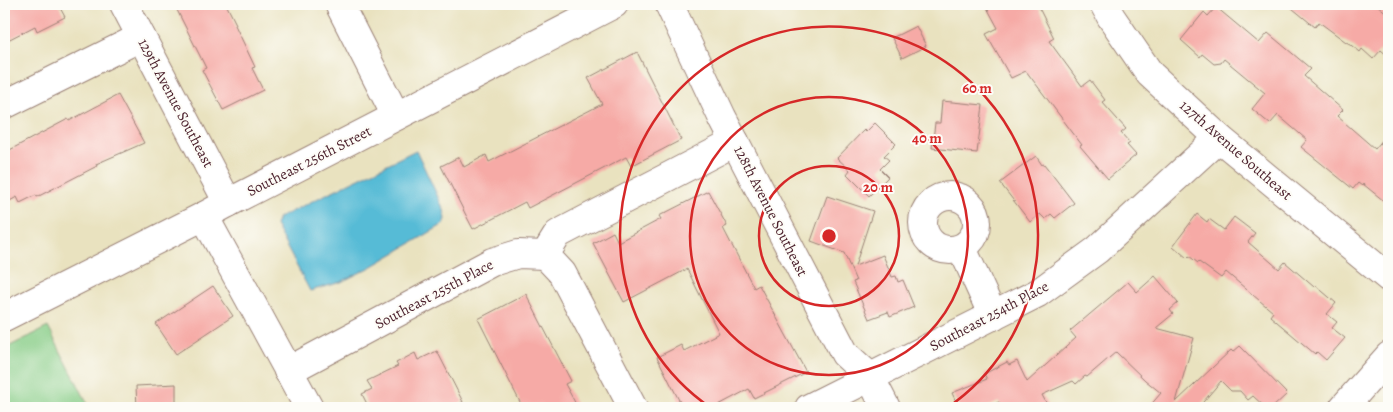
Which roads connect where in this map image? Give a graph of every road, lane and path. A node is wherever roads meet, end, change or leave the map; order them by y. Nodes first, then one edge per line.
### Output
1 (124, 4) edge
2 (339, 4) edge
3 (614, 4) edge
4 (669, 4) edge
5 (1104, 4) edge
6 (141, 37) junction
7 (4, 105) edge
8 (396, 116) junction
9 (1218, 138) junction
10 (736, 142) junction
11 (228, 202) junction
12 (204, 216) junction
13 (962, 248) dead end
14 (545, 255) junction
15 (1389, 278) edge
16 (993, 316) junction
17 (4, 317) edge
18 (1389, 356) edge
19 (288, 371) junction
20 (870, 377) junction
21 (309, 408) edge
22 (633, 408) edge
23 (809, 408) edge
24 (886, 408) edge
25 (1343, 408) edge

1 - 6 street, 129th Avenue Southeast
2 - 8 street
3 - 8 street, Southeast 256th Street
4 - 10 street, 128th Avenue Southeast
5 - 9 street, 127th Avenue Southeast
6 - 7 street
6 - 11 street, 129th Avenue Southeast
8 - 11 street, Southeast 256th Street
9 - 15 street, 127th Avenue Southeast
9 - 16 street, Southeast 254th Place
10 - 14 street
10 - 20 street, 128th Avenue Southeast
11 - 12 street, Southeast 256th Street
12 - 17 street, Southeast 256th Street
12 - 19 street
13 - 16 street
14 - 19 street, Southeast 255th Place
14 - 22 street
16 - 20 street, Southeast 254th Place
18 - 25 street
19 - 21 street
20 - 23 street, Southeast 254th Place
20 - 24 street, 128th Avenue Southeast

